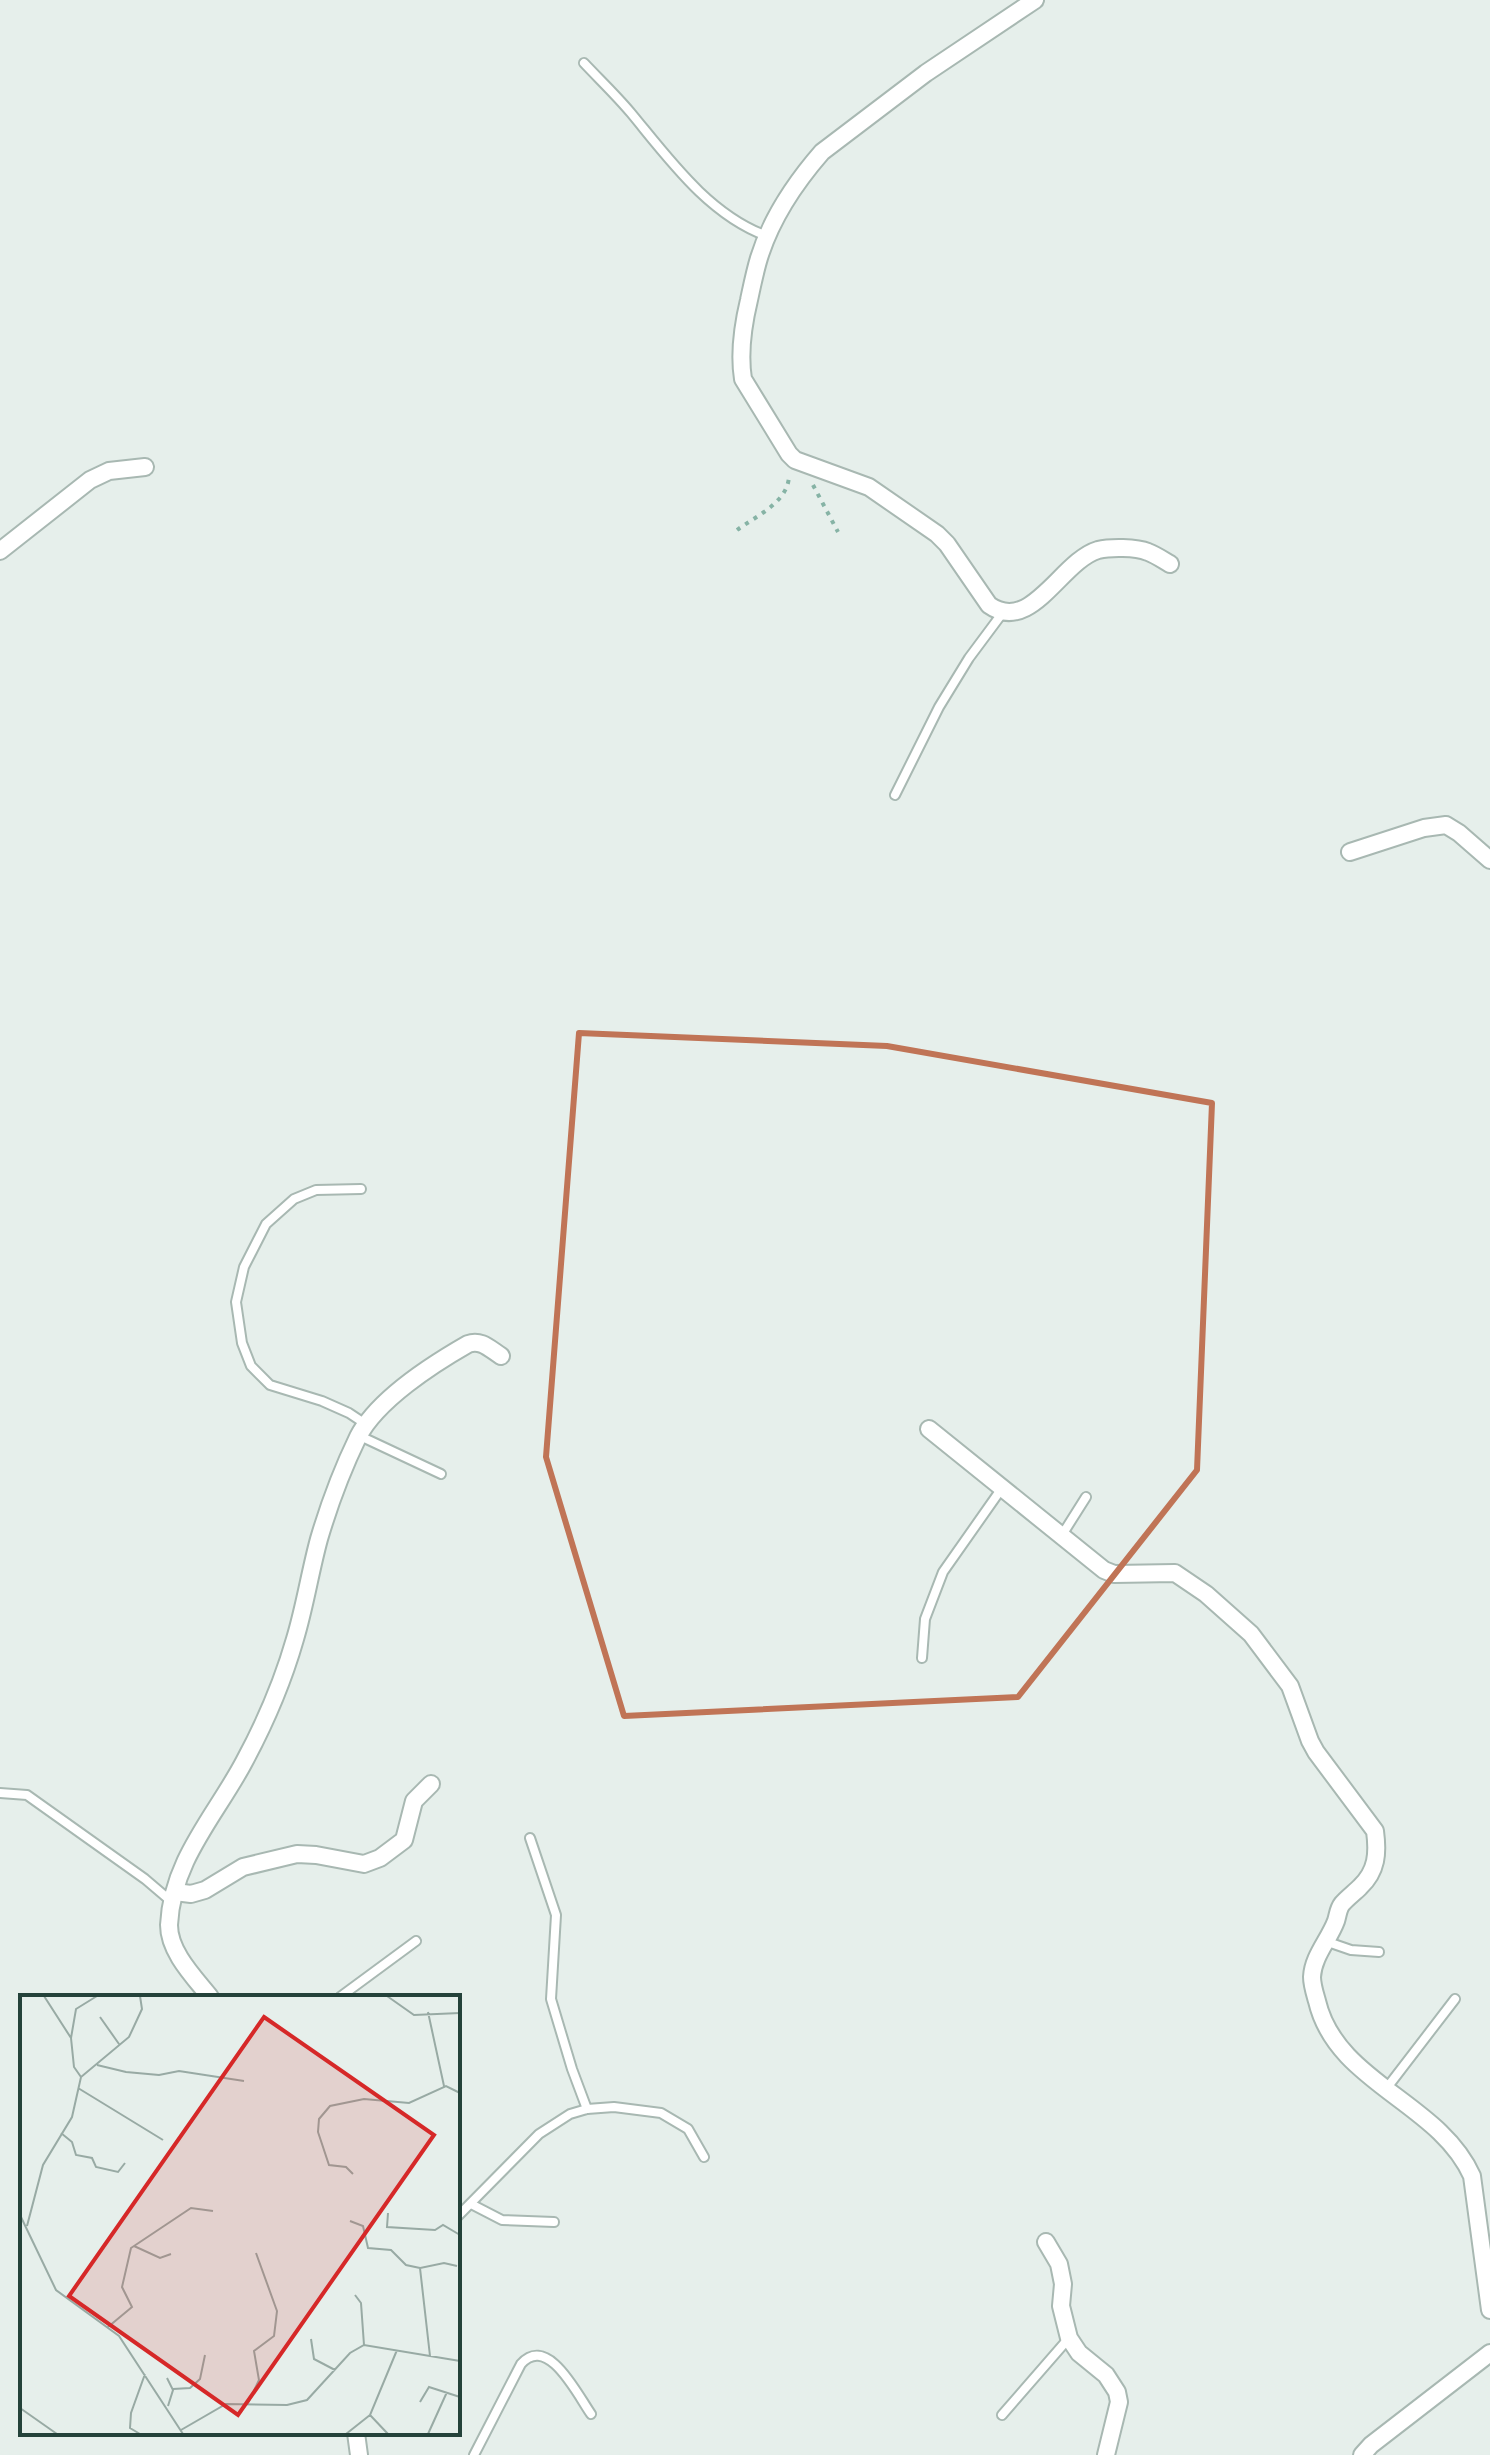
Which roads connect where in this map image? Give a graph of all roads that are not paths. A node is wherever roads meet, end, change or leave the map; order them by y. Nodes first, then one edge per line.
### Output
1 (1035, 0) edge
2 (584, 63) dead end
3 (768, 236) junction
4 (145, 467) dead end
5 (0, 551) edge
6 (1170, 564) dead end
7 (1004, 611) junction
8 (895, 795) dead end
9 (1350, 852) dead end
10 (1490, 860) edge
11 (361, 1189) dead end
12 (501, 1356) dead end
13 (929, 1429) dead end
14 (363, 1430) junction
15 (441, 1474) dead end
16 (1002, 1488) junction
17 (1086, 1497) dead end
18 (1061, 1536) junction
19 (922, 1658) dead end
20 (431, 1784) dead end
21 (0, 1793) edge
22 (530, 1838) dead end
23 (174, 1898) junction
24 (416, 1941) dead end
25 (1324, 1941) junction
26 (1379, 1952) dead end
27 (208, 1995) edge
28 (343, 1995) edge
29 (1455, 1999) dead end
30 (1386, 2090) junction
31 (587, 2109) junction
32 (704, 2157) dead end
33 (471, 2204) junction
34 (460, 2214) edge
35 (554, 2222) dead end
36 (1046, 2242) dead end
37 (1490, 2310) edge
38 (1069, 2338) junction
39 (1490, 2353) edge
40 (591, 2414) dead end
41 (1002, 2415) dead end
42 (356, 2435) edge
43 (359, 2455) edge
44 (474, 2455) edge
45 (1106, 2455) edge
46 (1362, 2455) edge

1 - 3 street
2 - 3 lane
3 - 7 street
4 - 5 street
6 - 7 street
7 - 8 lane
9 - 10 street
11 - 14 lane
12 - 14 street
13 - 16 street
14 - 15 lane
14 - 23 street
16 - 18 street
16 - 19 lane
17 - 18 lane
18 - 25 street
20 - 23 street
21 - 23 lane
22 - 31 lane
23 - 27 street
24 - 28 lane
25 - 26 lane
25 - 30 street
29 - 30 lane
30 - 37 street
31 - 32 lane
31 - 33 lane
33 - 34 lane
33 - 35 lane
36 - 38 street
38 - 41 lane
38 - 45 street
39 - 46 street
40 - 44 lane
42 - 43 street

